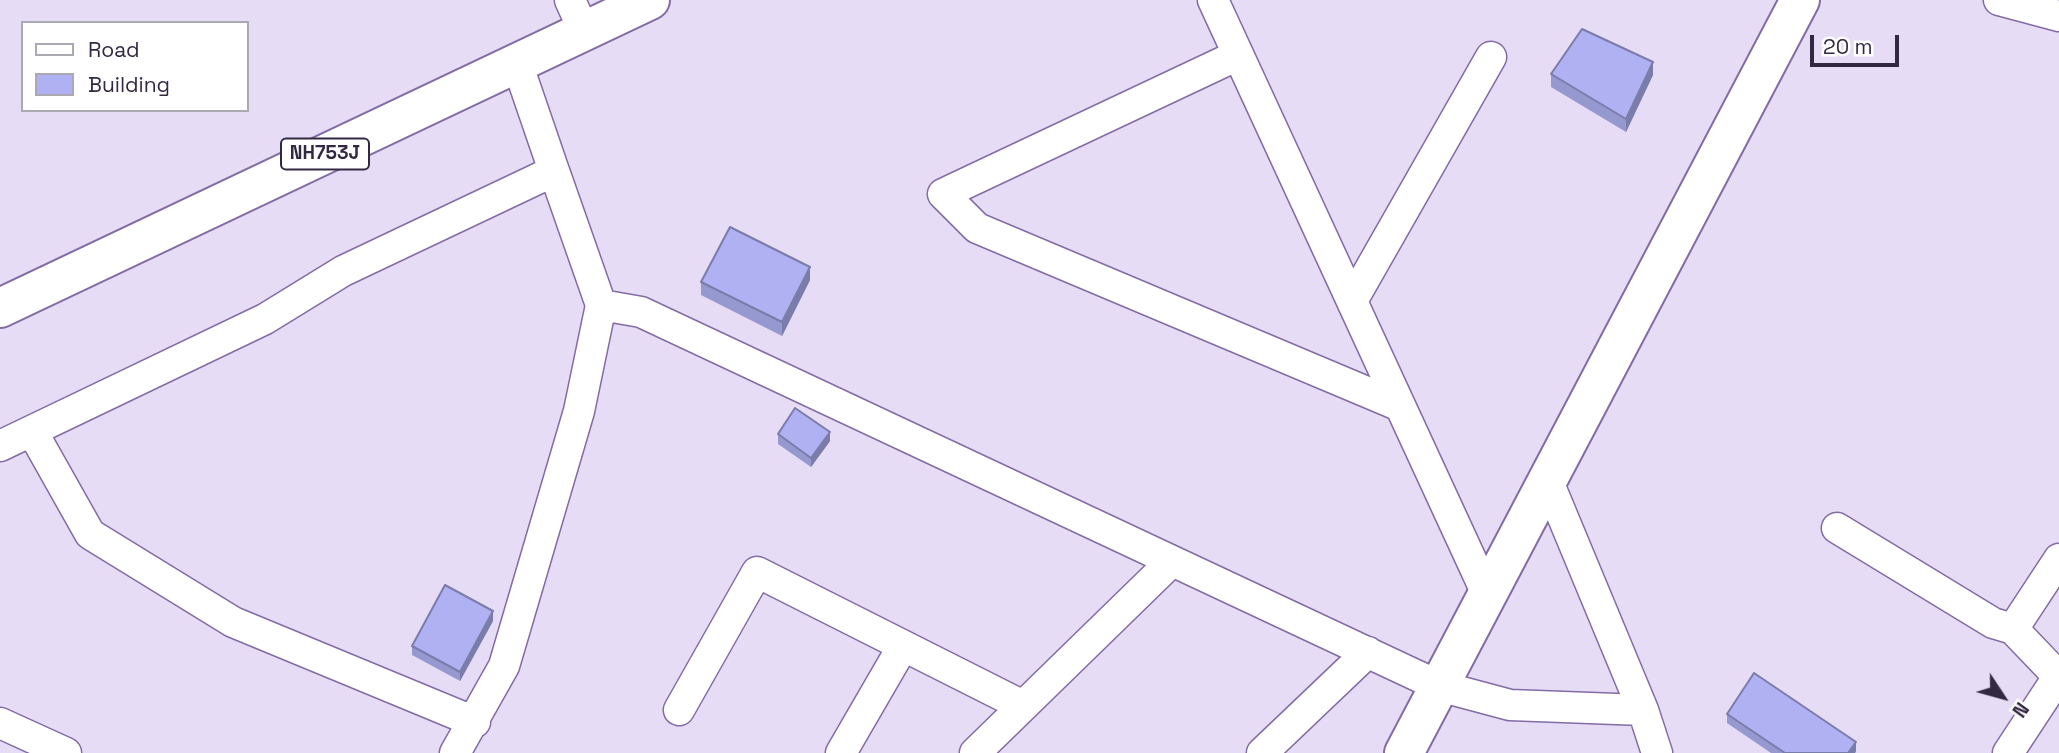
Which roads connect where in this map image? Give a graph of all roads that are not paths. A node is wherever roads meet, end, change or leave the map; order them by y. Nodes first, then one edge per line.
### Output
1 (650, 0) edge
2 (1213, 0) edge
3 (1800, 0) edge
4 (1999, 0) edge
5 (577, 16) edge
6 (2059, 16) edge
7 (1238, 55) junction
8 (1491, 57) dead end
9 (517, 63) junction
10 (554, 171) junction
11 (1352, 301) junction
12 (601, 304) junction
13 (0, 308) edge
14 (1401, 406) junction
15 (32, 431) junction
16 (0, 446) edge
17 (1547, 479) junction
18 (1837, 528) dead end
19 (2059, 559) edge
20 (1172, 561) junction
21 (1487, 594) junction
22 (2013, 629) junction
23 (903, 646) junction
24 (1368, 652) junction
25 (2059, 677) edge
26 (1439, 686) junction
27 (1023, 706) junction
28 (679, 710) dead end
29 (1643, 710) junction
30 (475, 722) junction
31 (0, 723) edge
32 (66, 753) edge
33 (456, 753) edge
34 (841, 753) edge
35 (975, 753) edge
36 (1262, 753) edge
37 (1404, 753) edge
38 (1657, 753) edge
39 (2008, 753) edge

1 - 5 main road, NH753J
2 - 7 street
3 - 17 main road
4 - 6 street
5 - 9 main road, NH753J
7 - 11 street
7 - 14 street
8 - 11 street
9 - 10 street
9 - 13 main road, NH753J
10 - 12 street
10 - 15 street
11 - 14 street
12 - 20 street
12 - 30 street
14 - 21 street
15 - 16 street
15 - 30 street
17 - 21 main road
17 - 29 street
18 - 22 street
19 - 22 street
20 - 24 street
20 - 27 street
21 - 26 main road
22 - 25 street
23 - 27 street
23 - 28 street
23 - 34 street
24 - 26 street
24 - 36 street
25 - 39 street
26 - 29 street
26 - 37 main road
27 - 35 street
29 - 38 street
30 - 33 street
31 - 32 street

